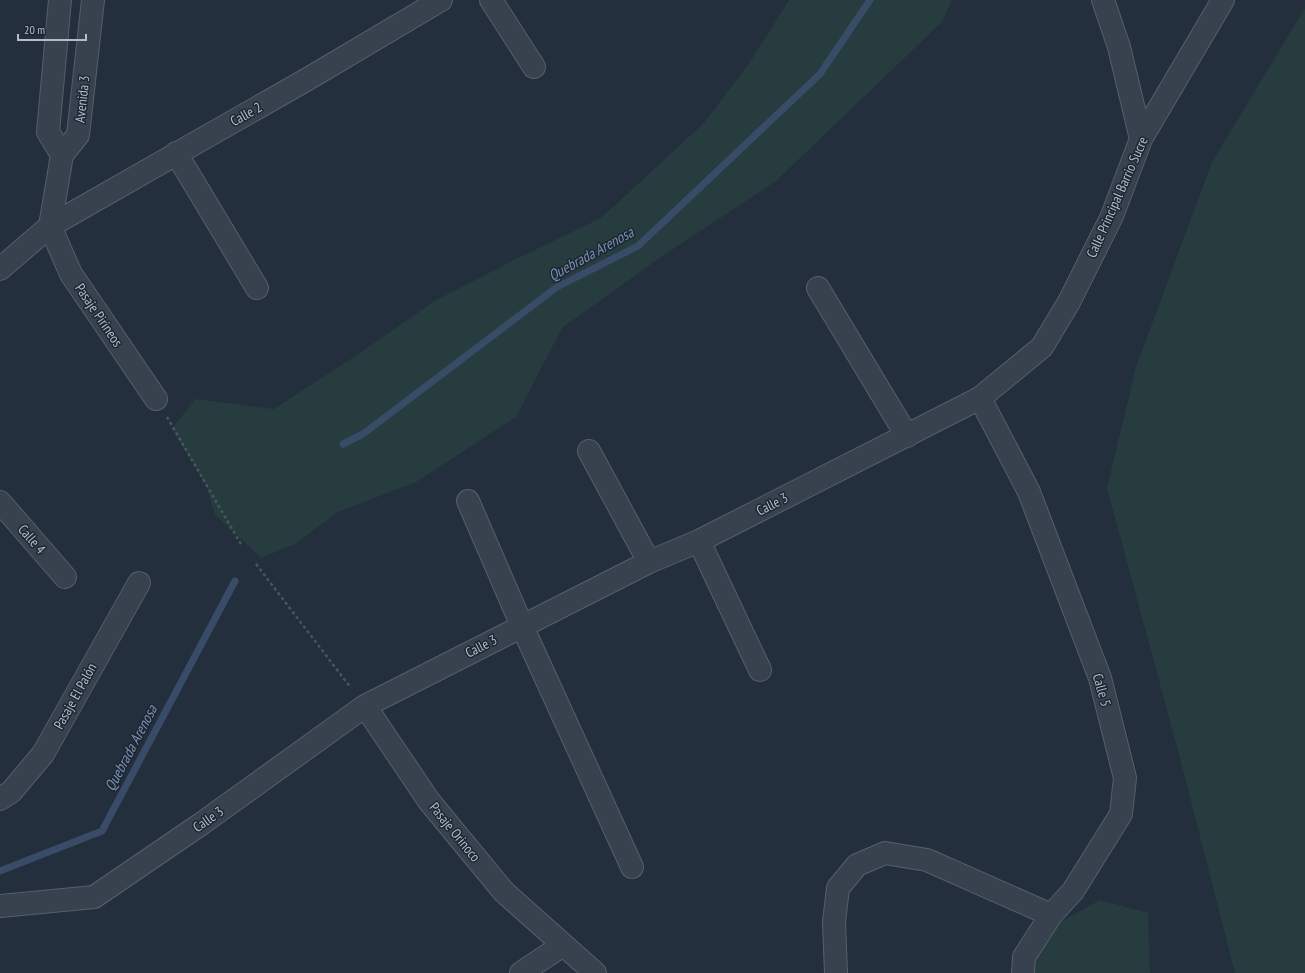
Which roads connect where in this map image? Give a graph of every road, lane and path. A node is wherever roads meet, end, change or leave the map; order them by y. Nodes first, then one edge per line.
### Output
1 (60, 0) edge
2 (93, 0) edge
3 (442, 0) edge
4 (491, 0) edge
5 (1103, 0) edge
6 (1223, 0) edge
7 (534, 67) dead end
8 (1141, 139) junction
9 (176, 153) junction
10 (62, 154) junction
11 (50, 226) junction
12 (0, 268) edge
13 (257, 288) dead end
14 (818, 288) dead end
15 (980, 398) junction
16 (156, 399) joint
17 (907, 436) junction
18 (589, 451) dead end
19 (468, 501) dead end
20 (0, 502) edge
21 (699, 541) junction
22 (242, 546) dead end
23 (649, 562) junction
24 (256, 564) dead end
25 (65, 577) dead end
26 (139, 583) dead end
27 (522, 626) junction
28 (760, 670) dead end
29 (365, 706) junction
30 (0, 799) edge
31 (632, 867) dead end
32 (0, 906) edge
33 (1050, 915) junction
34 (563, 945) junction
35 (521, 973) edge
36 (595, 973) edge
37 (836, 973) edge
38 (1023, 973) edge

1 - 10 street
2 - 10 street, Avenida 3
3 - 9 street, Calle 2
4 - 7 street
5 - 8 street
6 - 8 street, Calle Principal Barrio Sucre
8 - 15 street, Calle Principal Barrio Sucre
9 - 11 street, Calle 2
9 - 13 street
10 - 11 street
11 - 12 street, Calle 2
11 - 16 street, Pasaje Pirineos
14 - 17 street
15 - 17 street, Calle 3
15 - 33 street, Calle 5
16 - 22 path
17 - 21 street, Calle 3
18 - 23 street
19 - 27 street
20 - 25 street, Calle 4
21 - 23 street, Calle 3
21 - 28 street
23 - 27 street, Calle 3
24 - 29 path
26 - 30 street, Pasaje El Palón
27 - 29 street, Calle 3
27 - 31 street
29 - 32 street, Calle 3
29 - 34 street, Pasaje Orinoco
33 - 37 street
33 - 38 street, Calle 5
34 - 35 street
34 - 36 street, Pasaje Orinoco

